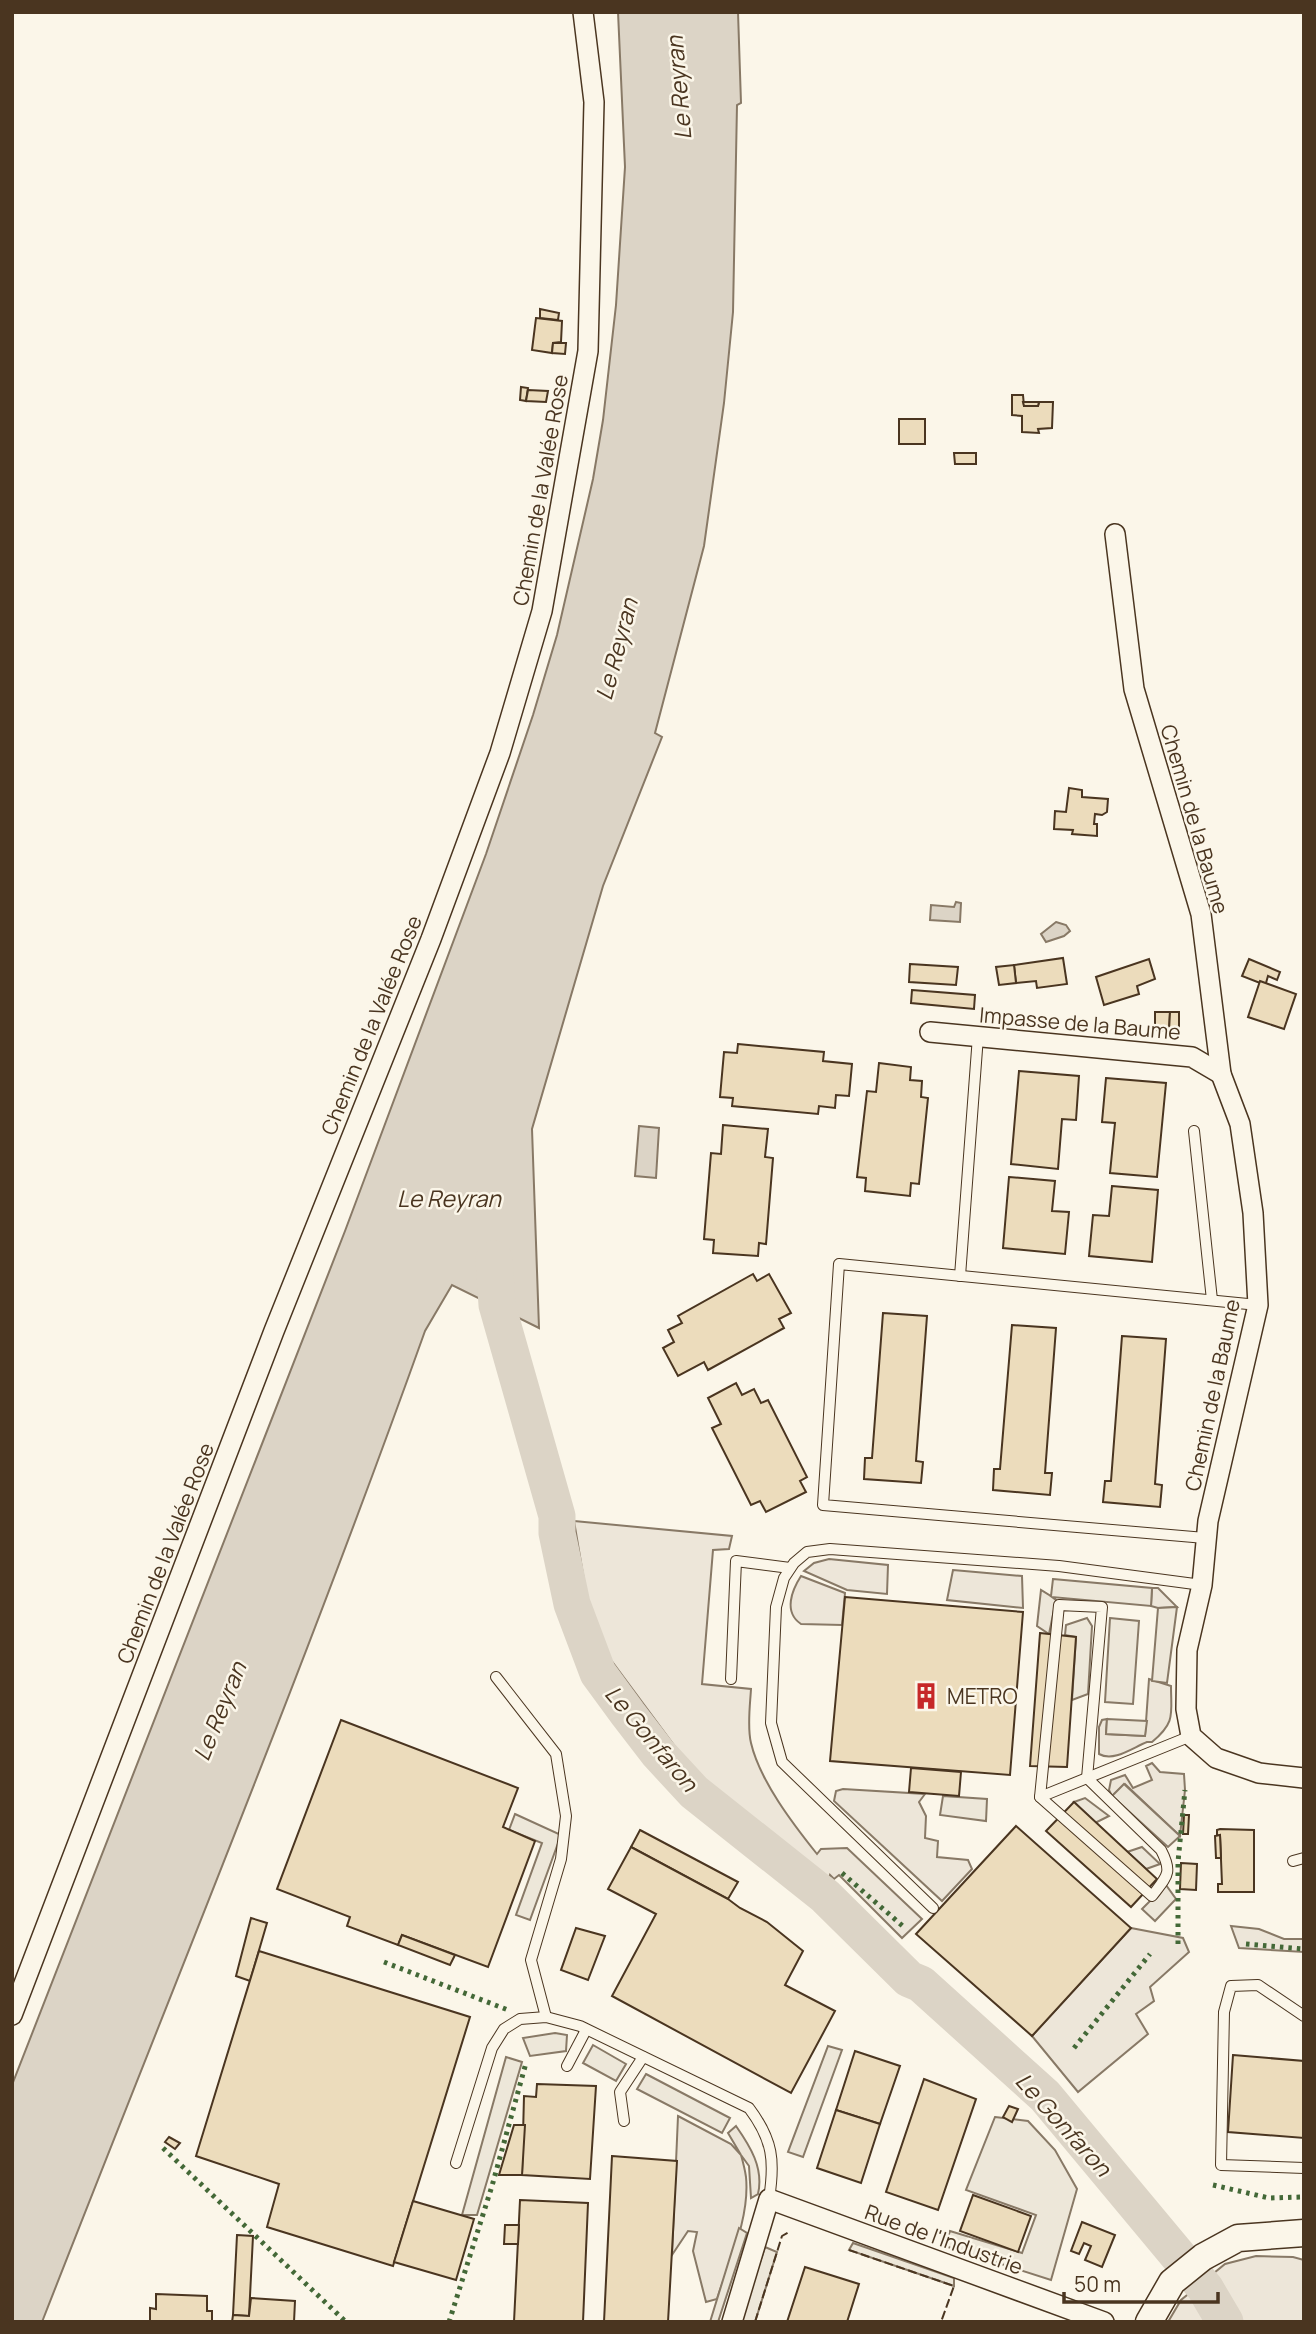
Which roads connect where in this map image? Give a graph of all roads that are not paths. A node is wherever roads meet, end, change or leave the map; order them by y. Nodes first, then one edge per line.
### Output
1 (583, 12) edge
2 (1115, 534) dead end
3 (930, 1032) dead end
4 (978, 1036) junction
5 (1221, 1074) junction
6 (1194, 1131) dead end
7 (960, 1276) junction
8 (1212, 1300) junction
9 (1258, 1305) junction
10 (1205, 1538) junction
11 (790, 1568) junction
12 (1202, 1585) junction
13 (496, 1677) dead end
14 (731, 1679) dead end
15 (1191, 1736) junction
16 (1087, 1778) junction
17 (1304, 1778) edge
18 (1040, 1797) junction
19 (933, 1908) dead end
20 (12, 2015) edge
21 (1304, 2015) edge
22 (546, 2017) junction
23 (586, 2030) junction
24 (643, 2057) junction
25 (567, 2066) dead end
26 (624, 2121) dead end
27 (456, 2163) dead end
28 (1304, 2168) edge
29 (769, 2199) junction
30 (1298, 2237) edge
31 (732, 2322) edge
32 (1104, 2322) edge
33 (1149, 2322) edge

1 - 20 street, Chemin de la Valée Rose
2 - 5 street, Chemin de la Baume
3 - 4 street, Impasse de la Baume
4 - 5 street, Impasse de la Baume
4 - 7 lane
5 - 9 street, Chemin de la Baume
6 - 8 lane
7 - 8 lane
7 - 10 lane
8 - 9 lane
9 - 10 street, Chemin de la Baume
10 - 12 street, Chemin de la Baume
11 - 12 lane
11 - 14 lane
11 - 19 lane
12 - 15 street, Chemin de la Baume
13 - 22 lane
15 - 16 lane
15 - 17 street
16 - 18 lane
16 - 18 lane
16 - 18 lane
21 - 28 lane
22 - 23 lane
22 - 27 lane
23 - 24 lane
23 - 25 lane
24 - 26 lane
24 - 29 lane
29 - 31 street
29 - 32 street, Rue de l'Industrie
30 - 33 main road

